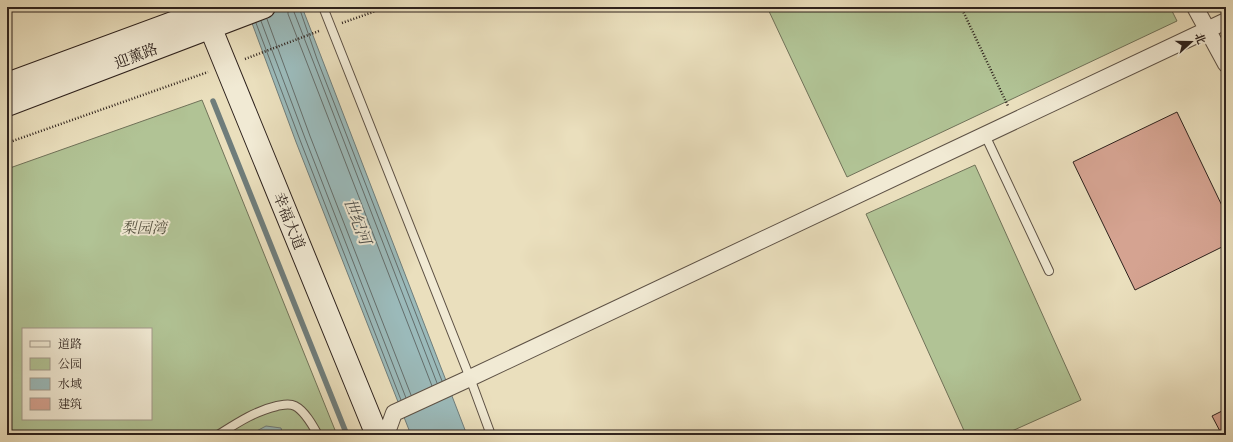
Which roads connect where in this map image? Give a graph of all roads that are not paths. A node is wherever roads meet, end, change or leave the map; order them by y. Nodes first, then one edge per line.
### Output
1 (264, 7) edge
2 (323, 7) edge
3 (1195, 7) edge
4 (208, 13) edge
5 (1226, 22) edge
6 (1207, 30) junction
7 (1226, 64) edge
8 (7, 84) edge
9 (7, 105) edge
10 (985, 135) junction
11 (1049, 271) dead end
12 (465, 380) junction
13 (218, 435) edge
14 (318, 435) edge
15 (377, 435) edge
16 (386, 435) edge
17 (491, 435) edge

1 - 4 street, 迎薰路
2 - 12 lane
3 - 6 street
4 - 8 street, 迎薰路
4 - 9 street, 迎薰路
4 - 15 street, 幸福大道
5 - 6 street
6 - 7 street
6 - 10 street
10 - 11 lane
10 - 12 street
12 - 16 street
12 - 17 lane
13 - 14 lane

